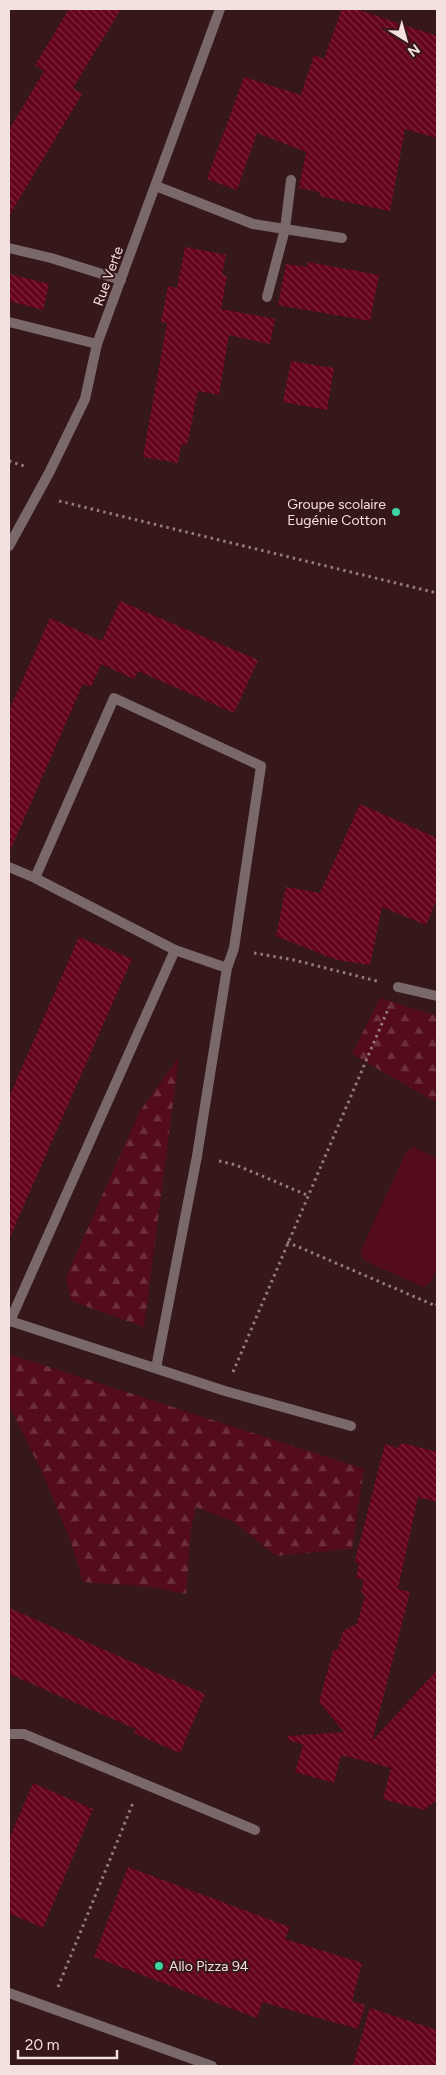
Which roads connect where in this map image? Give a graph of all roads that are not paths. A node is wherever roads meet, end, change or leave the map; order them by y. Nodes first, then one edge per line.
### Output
1 (220, 9) edge
2 (291, 180) dead end
3 (156, 186) junction
4 (285, 229) junction
5 (342, 238) dead end
6 (9, 248) edge
7 (121, 280) junction
8 (267, 297) dead end
9 (9, 322) edge
10 (97, 344) junction
11 (9, 546) edge
12 (9, 867) edge
13 (35, 878) junction
14 (175, 950) junction
15 (228, 968) junction
16 (398, 987) road end
17 (437, 996) edge
18 (156, 1368) junction
19 (351, 1426) dead end
20 (9, 1734) edge
21 (255, 1830) dead end
22 (9, 1993) edge
23 (212, 2066) edge

1 - 3 street, Rue Verte
2 - 4 street
3 - 4 street
3 - 7 street, Rue Verte
4 - 5 street
4 - 8 street
6 - 7 street
7 - 10 street, Rue Verte
9 - 10 street
10 - 11 street, Rue Verte
12 - 13 street
13 - 14 street
13 - 15 street
14 - 15 street
14 - 18 street
15 - 18 street
16 - 17 street
18 - 19 street
20 - 21 street
22 - 23 street

